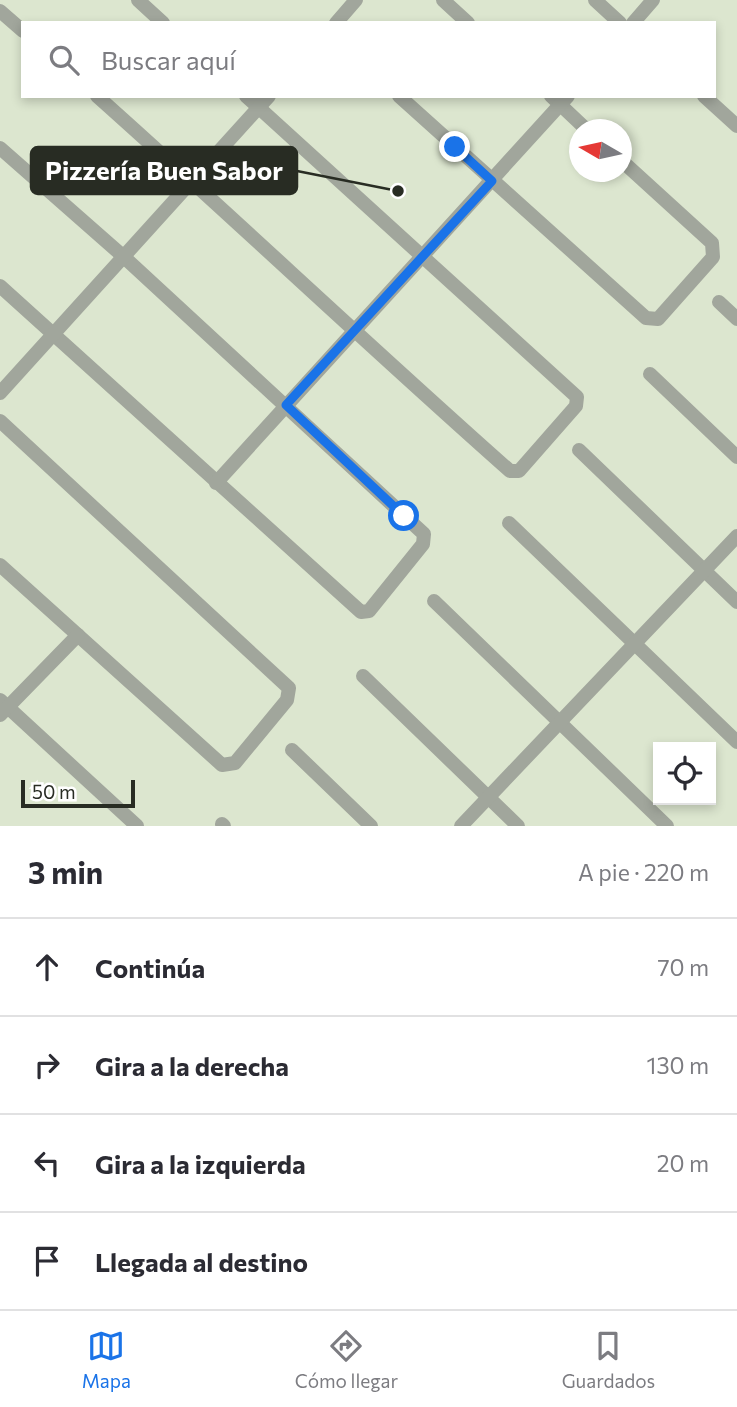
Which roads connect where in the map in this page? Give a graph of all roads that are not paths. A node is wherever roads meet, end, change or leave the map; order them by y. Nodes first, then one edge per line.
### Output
1 (138, 0) edge
2 (356, 0) edge
3 (443, 0) edge
4 (595, 0) edge
5 (653, 0) edge
6 (0, 11) edge
7 (161, 21) edge
8 (337, 21) edge
9 (466, 21) edge
10 (618, 21) edge
11 (635, 21) edge
12 (21, 29) edge
13 (99, 98) edge
14 (248, 98) edge
15 (267, 98) edge
16 (401, 98) edge
17 (706, 98) edge
18 (559, 99) edge
19 (259, 108) junction
20 (577, 119) edge
21 (737, 125) edge
22 (0, 148) edge
23 (632, 171) edge
24 (192, 181) junction
25 (492, 181) junction
26 (124, 257) junction
27 (423, 257) junction
28 (0, 286) edge
29 (719, 302) dead end
30 (737, 319) edge
31 (352, 332) junction
32 (54, 334) junction
33 (650, 374) dead end
34 (0, 394) edge
35 (286, 405) junction
36 (0, 421) edge
37 (579, 450) dead end
38 (737, 457) edge
39 (216, 483) junction
40 (509, 523) dead end
41 (737, 536) edge
42 (0, 565) edge
43 (704, 571) junction
44 (434, 601) dead end
45 (737, 602) edge
46 (78, 635) junction
47 (635, 644) junction
48 (363, 676) dead end
49 (2, 707) edge
50 (559, 723) junction
51 (737, 742) edge
52 (292, 750) dead end
53 (489, 797) junction
54 (136, 826) edge
55 (372, 826) edge
56 (461, 826) edge
57 (518, 826) edge
58 (667, 826) edge

1 - 7 street
2 - 8 street
3 - 9 street
4 - 10 street
5 - 11 street
6 - 12 street
13 - 24 street
14 - 19 street
15 - 19 street
16 - 25 street
17 - 21 street
18 - 20 street
18 - 25 street
19 - 24 street
19 - 27 street
22 - 26 street
23 - 25 street
24 - 26 street
24 - 31 street
25 - 27 street
26 - 32 street
26 - 35 street
27 - 31 street
27 - 31 street
28 - 32 street
29 - 30 street
31 - 35 street
32 - 34 street
32 - 39 street
33 - 38 street
35 - 39 street
35 - 39 street
36 - 46 street
37 - 43 street
40 - 47 street
41 - 43 street
42 - 46 street
43 - 45 street
43 - 47 street
44 - 50 street
46 - 49 street
47 - 50 street
47 - 51 street
48 - 53 street
49 - 54 street
50 - 53 street
50 - 58 street
52 - 55 street
53 - 56 street
53 - 57 street

